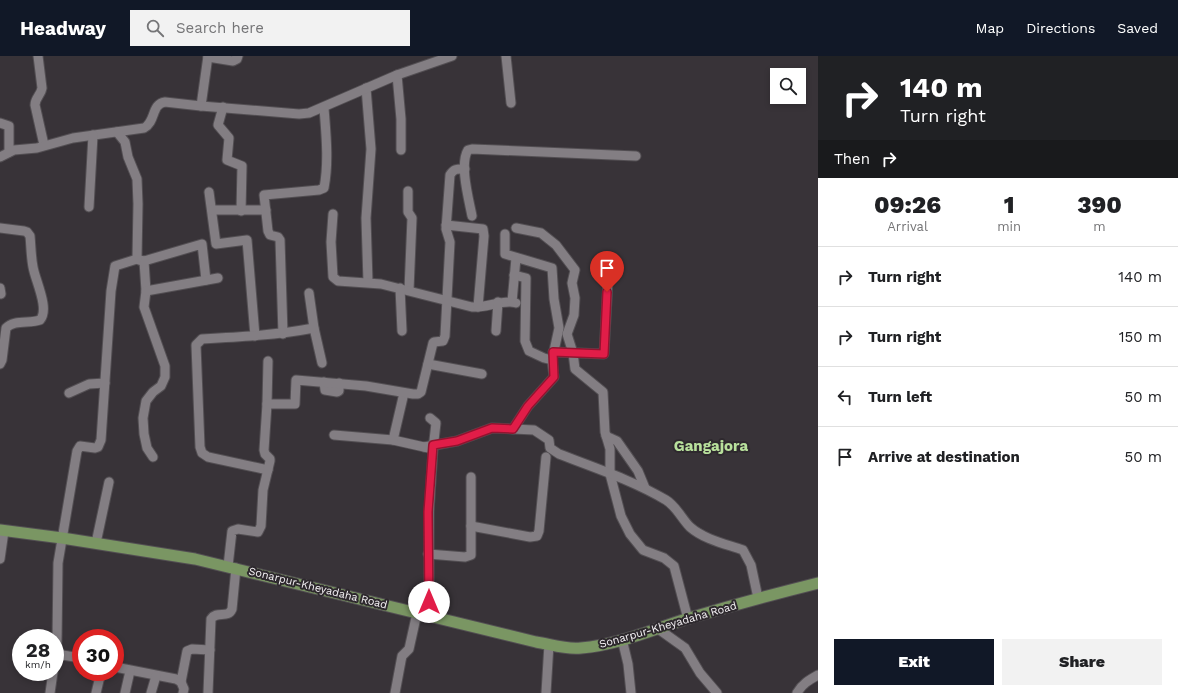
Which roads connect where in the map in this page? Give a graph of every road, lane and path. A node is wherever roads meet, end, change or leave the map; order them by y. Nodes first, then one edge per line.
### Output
1 (38, 56) edge
2 (208, 56) edge
3 (238, 56) edge
4 (452, 56) edge
5 (506, 56) edge
6 (397, 75) junction
7 (366, 88) junction
8 (511, 103) dead end
9 (201, 106) junction
10 (223, 107) junction
11 (324, 108) junction
12 (0, 123) edge
13 (117, 132) junction
14 (93, 135) junction
15 (44, 146) junction
16 (401, 150) dead end
17 (10, 152) junction
18 (636, 156) dead end
19 (0, 157) edge
20 (465, 169) junction
21 (408, 191) dead end
22 (209, 192) dead end
23 (89, 208) dead end
24 (212, 210) junction
25 (266, 210) junction
26 (241, 211) junction
27 (333, 214) dead end
28 (472, 216) dead end
29 (446, 225) junction
30 (0, 228) edge
31 (516, 228) dead end
32 (505, 234) dead end
33 (516, 258) junction
34 (141, 260) junction
35 (609, 262) dead end
36 (514, 275) junction
37 (218, 278) dead end
38 (206, 280) junction
39 (368, 282) junction
40 (404, 289) junction
41 (146, 291) junction
42 (309, 293) dead end
43 (447, 300) junction
44 (498, 302) junction
45 (512, 302) junction
46 (525, 305) junction
47 (478, 307) junction
48 (314, 328) junction
49 (402, 331) dead end
50 (496, 331) dead end
51 (283, 334) junction
52 (255, 336) junction
53 (573, 353) junction
54 (553, 356) junction
55 (268, 361) dead end
56 (322, 363) dead end
57 (0, 364) edge
58 (428, 364) junction
59 (482, 374) dead end
60 (105, 383) junction
61 (69, 393) dead end
62 (404, 393) junction
63 (267, 404) junction
64 (430, 418) dead end
65 (513, 429) junction
66 (334, 435) dead end
67 (606, 436) junction
68 (393, 440) junction
69 (430, 447) junction
70 (153, 457) dead end
71 (546, 457) dead end
72 (268, 470) junction
73 (610, 474) junction
74 (471, 477) dead end
75 (109, 482) dead end
76 (645, 488) junction
77 (471, 526) junction
78 (2, 531) edge
79 (62, 538) junction
80 (96, 543) junction
81 (428, 554) junction
82 (0, 560) edge
83 (232, 567) junction
84 (818, 583) edge
85 (758, 598) junction
86 (417, 613) junction
87 (429, 616) junction
88 (688, 619) junction
89 (657, 628) junction
90 (57, 629) edge
91 (622, 639) junction
92 (549, 644) junction
93 (210, 650) junction
94 (124, 669) edge
95 (130, 671) junction
96 (818, 675) edge
97 (156, 676) junction
98 (52, 681) edge
99 (99, 681) edge
100 (181, 682) junction
101 (50, 693) edge
102 (96, 693) edge
103 (125, 693) edge
104 (151, 693) edge
105 (183, 693) edge
106 (208, 693) edge
107 (395, 693) edge
108 (546, 693) edge
109 (631, 693) edge
110 (717, 693) edge
111 (797, 693) edge

1 - 15 street
2 - 3 street
2 - 9 street
4 - 6 street
5 - 8 street
6 - 7 street
6 - 16 street
7 - 11 street
7 - 39 street
9 - 10 street
9 - 13 street
10 - 11 street
10 - 26 street
11 - 25 street
12 - 17 street
13 - 14 street
13 - 34 street
14 - 15 street
14 - 23 street
15 - 17 street
17 - 19 street
18 - 20 street
20 - 28 street
20 - 29 street
21 - 40 street
22 - 24 street
24 - 26 street
24 - 52 street
25 - 26 street
25 - 51 street
27 - 39 street
29 - 43 street
29 - 47 street
30 - 57 street
31 - 53 street
32 - 33 street
33 - 36 street
33 - 54 street
34 - 38 street
34 - 41 street
34 - 60 street
35 - 53 street
36 - 45 street
36 - 46 street
37 - 38 street
38 - 41 street
39 - 40 street
40 - 43 street
40 - 49 street
41 - 70 street
42 - 48 street
43 - 47 street
43 - 58 street
44 - 45 street
44 - 47 street
44 - 50 street
45 - 46 street
46 - 54 street
48 - 51 street
48 - 56 street
51 - 52 street
52 - 72 street
53 - 54 street
53 - 67 street
54 - 65 street
55 - 63 street
58 - 59 street
58 - 62 street
60 - 61 street
60 - 79 street
62 - 63 street
62 - 68 street
63 - 72 street
64 - 69 street
65 - 69 street
65 - 73 street
66 - 68 street
67 - 73 street
67 - 76 street
68 - 69 street
69 - 81 street
71 - 77 street
72 - 83 street
73 - 76 street
73 - 88 street
74 - 77 street
75 - 80 street
76 - 85 street
77 - 81 street
78 - 79 main road, Sonarpur-Kheyadaha Road
78 - 82 street
79 - 80 main road, Sonarpur-Kheyadaha Road
79 - 90 street
80 - 83 main road, Sonarpur-Kheyadaha Road
81 - 87 street
83 - 86 main road, Sonarpur-Kheyadaha Road
83 - 93 street
84 - 85 main road, Sonarpur-Kheyadaha Road
85 - 88 main road, Sonarpur-Kheyadaha Road
86 - 87 main road, Sonarpur-Kheyadaha Road
86 - 107 street
87 - 92 main road, Sonarpur-Kheyadaha Road
88 - 89 main road, Sonarpur-Kheyadaha Road
89 - 91 main road, Sonarpur-Kheyadaha Road
89 - 110 street
91 - 92 main road, Sonarpur-Kheyadaha Road
91 - 109 street
92 - 108 street
93 - 100 street
93 - 106 street
94 - 95 street
95 - 97 street
95 - 103 street
96 - 111 street
97 - 100 street
97 - 104 street
98 - 101 street
99 - 102 street
100 - 105 street

